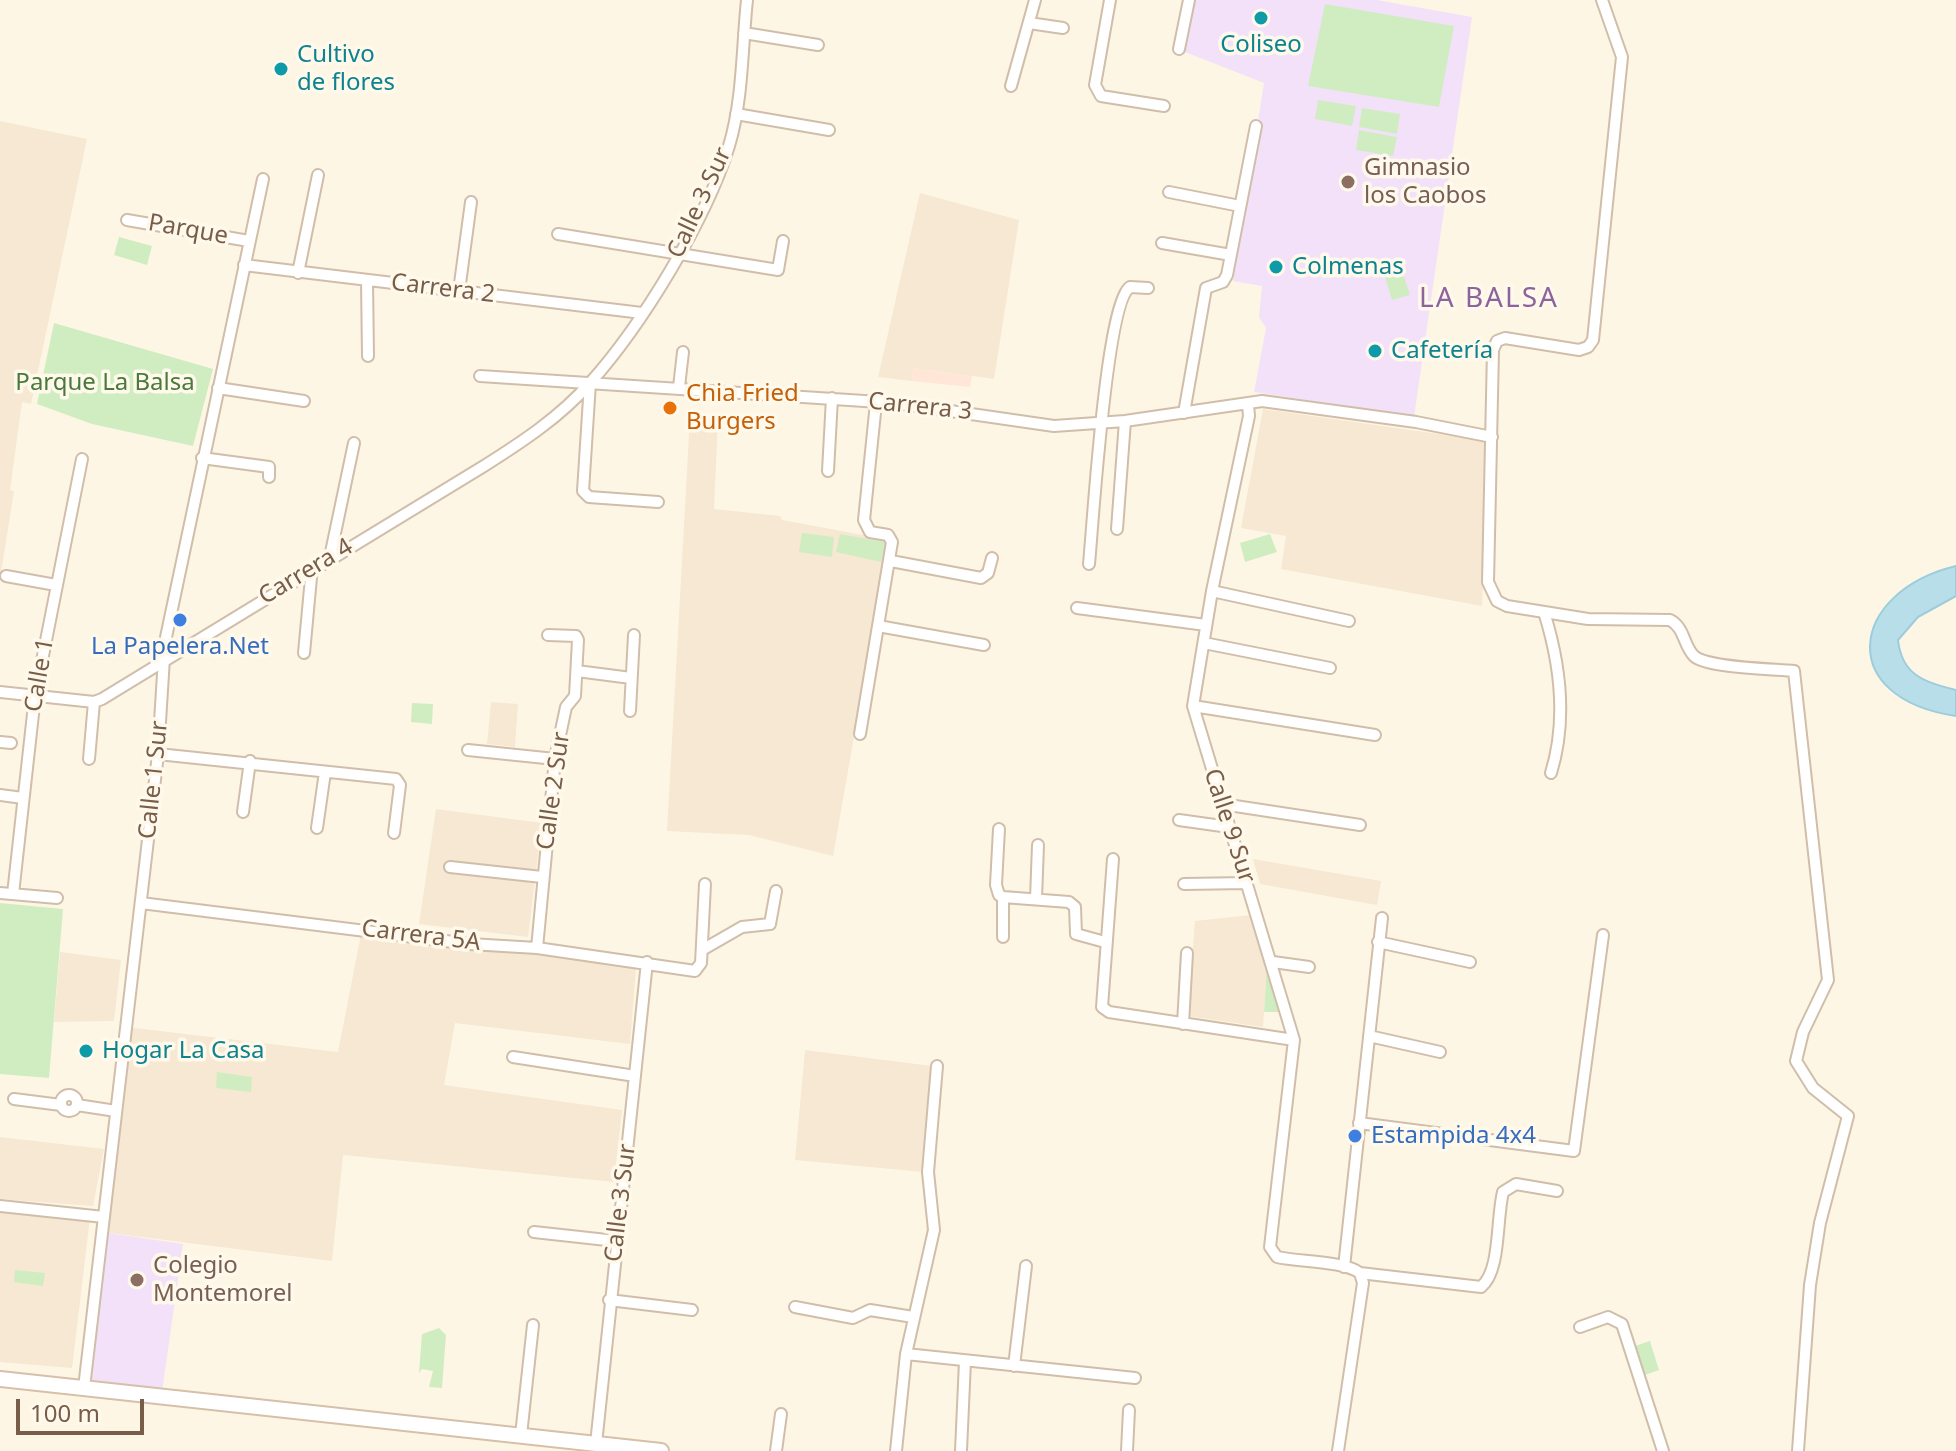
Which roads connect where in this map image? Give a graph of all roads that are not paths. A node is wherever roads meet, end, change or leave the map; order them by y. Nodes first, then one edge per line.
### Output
1 (747, 0) edge
2 (1035, 0) edge
3 (1110, 0) edge
4 (1189, 0) edge
5 (1602, 0) edge
6 (1029, 23) junction
7 (1063, 28) dead end
8 (744, 33) junction
9 (818, 45) dead end
10 (1179, 49) dead end
11 (1011, 86) dead end
12 (1164, 106) dead end
13 (736, 114) junction
14 (1256, 126) dead end
15 (829, 130) dead end
16 (318, 175) dead end
17 (263, 179) dead end
18 (1169, 192) dead end
19 (471, 202) dead end
20 (1240, 206) junction
21 (127, 220) dead end
22 (558, 234) dead end
23 (249, 241) junction
24 (783, 241) dead end
25 (1162, 243) dead end
26 (679, 252) junction
27 (1231, 255) junction
28 (244, 265) junction
29 (298, 273) junction
30 (367, 281) junction
31 (1148, 288) dead end
32 (459, 291) junction
33 (642, 313) junction
34 (683, 352) dead end
35 (368, 356) dead end
36 (480, 376) dead end
37 (590, 383) junction
38 (679, 387) junction
39 (218, 388) junction
40 (832, 398) junction
41 (304, 401) dead end
42 (876, 403) junction
43 (1248, 405) junction
44 (1184, 413) junction
45 (1125, 421) junction
46 (1102, 423) junction
47 (1492, 437) junction
48 (354, 443) dead end
49 (202, 458) junction
50 (82, 459) dead end
51 (828, 471) dead end
52 (269, 477) dead end
53 (658, 502) dead end
54 (1117, 529) dead end
55 (330, 557) junction
56 (992, 558) dead end
57 (891, 561) junction
58 (1089, 564) dead end
59 (312, 567) junction
60 (6, 576) dead end
61 (56, 585) junction
62 (1212, 591) junction
63 (1077, 608) dead end
64 (1544, 612) junction
65 (1349, 621) dead end
66 (1206, 625) junction
67 (878, 626) junction
68 (548, 635) dead end
69 (634, 635) dead end
70 (1204, 643) junction
71 (984, 645) dead end
72 (304, 653) dead end
73 (165, 659) junction
74 (1330, 668) dead end
75 (577, 671) junction
76 (631, 678) junction
77 (0, 692) edge
78 (35, 696) junction
79 (94, 702) junction
80 (1193, 706) junction
81 (630, 711) dead end
82 (860, 734) dead end
83 (1375, 735) dead end
84 (468, 750) dead end
85 (158, 754) junction
86 (89, 759) dead end
87 (555, 759) junction
88 (250, 761) junction
89 (325, 772) junction
90 (1551, 773) dead end
91 (0, 795) edge
92 (23, 798) junction
93 (1222, 804) junction
94 (243, 812) dead end
95 (1179, 820) dead end
96 (1360, 825) dead end
97 (1229, 827) junction
98 (317, 828) dead end
99 (999, 829) dead end
100 (394, 833) dead end
101 (1038, 845) dead end
102 (1113, 859) dead end
103 (450, 867) dead end
104 (542, 877) junction
105 (1247, 883) junction
106 (705, 884) dead end
107 (1184, 884) dead end
108 (776, 891) dead end
109 (0, 893) edge
110 (13, 894) junction
111 (1003, 897) junction
112 (57, 898) dead end
113 (1036, 899) junction
114 (141, 903) junction
115 (1382, 918) dead end
116 (1603, 935) dead end
117 (1003, 937) dead end
118 (1105, 942) junction
119 (1378, 942) junction
120 (537, 948) junction
121 (702, 950) junction
122 (1187, 953) dead end
123 (647, 962) junction
124 (1273, 962) junction
125 (1470, 962) dead end
126 (1309, 967) dead end
127 (1183, 1024) junction
128 (1369, 1036) junction
129 (1294, 1040) junction
130 (1440, 1052) dead end
131 (513, 1057) dead end
132 (937, 1066) dead end
133 (635, 1076) junction
134 (14, 1099) dead end
135 (116, 1111) junction
136 (1359, 1123) junction
137 (1557, 1191) dead end
138 (0, 1206) edge
139 (104, 1217) junction
140 (534, 1232) dead end
141 (616, 1241) junction
142 (1026, 1266) dead end
143 (1344, 1267) junction
144 (1360, 1273) junction
145 (609, 1300) junction
146 (795, 1307) dead end
147 (692, 1310) dead end
148 (913, 1317) junction
149 (533, 1325) dead end
150 (1580, 1327) dead end
151 (906, 1354) junction
152 (965, 1361) junction
153 (1014, 1366) junction
154 (1135, 1378) dead end
155 (0, 1379) edge
156 (84, 1388) junction
157 (1129, 1410) dead end
158 (781, 1414) dead end
159 (521, 1435) junction
160 (596, 1444) junction
161 (661, 1451) edge
162 (776, 1451) edge
163 (896, 1451) edge
164 (961, 1451) edge
165 (1127, 1451) edge
166 (1338, 1451) edge
167 (1663, 1451) edge
168 (1798, 1451) edge

1 - 8 street, Calle 3 Sur
2 - 6 street
3 - 12 street
4 - 10 street
5 - 47 street
6 - 7 street
6 - 11 street
8 - 9 street
8 - 13 street, Calle 3 Sur
13 - 15 street
13 - 26 street, Calle 3 Sur
14 - 20 street
16 - 29 street
17 - 23 street, Calle 1 Sur
18 - 20 street
19 - 32 street
20 - 27 street
21 - 23 street, Parque
22 - 26 street
23 - 28 street, Calle 1 Sur
24 - 26 street
25 - 27 street
26 - 33 street, Calle 3 Sur
27 - 44 street
28 - 29 street, Carrera 2
28 - 39 street, Calle 1 Sur
29 - 30 street, Carrera 2
30 - 32 street, Carrera 2
30 - 35 street
31 - 46 street
32 - 33 street, Carrera 2
33 - 37 street, Calle 3 Sur
34 - 38 street
36 - 37 street, Carrera 3
37 - 38 street, Carrera 3
37 - 53 street
37 - 55 street, Carrera 4
38 - 40 street, Carrera 3
39 - 41 street
39 - 49 street, Calle 1 Sur
40 - 42 street, Carrera 3
40 - 51 street
42 - 46 street, Carrera 3
42 - 57 street
43 - 44 street, Carrera 3
43 - 47 street, Carrera 3
43 - 62 street, Calle 9 Sur
44 - 45 street, Carrera 3
45 - 46 street, Carrera 3
45 - 54 street
46 - 58 street
47 - 64 street
48 - 55 street
49 - 52 street
49 - 73 street, Calle 1 Sur
50 - 61 street, Calle 1
55 - 59 street, Carrera 4
56 - 57 street
57 - 67 street
59 - 72 street
59 - 73 street, Carrera 4
60 - 61 street
61 - 78 street, Calle 1
62 - 65 street
62 - 66 street, Calle 9 Sur
63 - 66 street
64 - 90 street
64 - 168 street
66 - 70 street, Calle 9 Sur
67 - 71 street
67 - 82 street
68 - 75 street, Calle 2 Sur
69 - 76 street
70 - 74 street
70 - 80 street, Calle 9 Sur
73 - 79 street, Carrera 4
73 - 85 street, Calle 1 Sur
75 - 76 street
75 - 87 street, Calle 2 Sur
76 - 81 street
77 - 78 street
78 - 79 street
78 - 92 street, Calle 1
79 - 86 street
80 - 83 street
80 - 93 street, Calle 9 Sur
84 - 87 street
85 - 88 street
85 - 114 street, Calle 1 Sur
87 - 104 street, Calle 2 Sur
88 - 89 street
88 - 94 street
89 - 98 street
89 - 100 street
91 - 92 street
92 - 110 street, Calle 1
93 - 96 street
93 - 97 street, Calle 9 Sur
95 - 97 street
97 - 105 street, Calle 9 Sur
99 - 111 street
101 - 113 street
102 - 118 street
103 - 104 street
104 - 120 street, Calle 2 Sur
105 - 107 street
105 - 124 street, Calle 9 Sur
106 - 121 street
108 - 121 street
109 - 110 street
110 - 112 street
111 - 113 street
111 - 117 street
113 - 118 street
114 - 120 street, Carrera 5A
114 - 135 street, Calle 1 Sur
115 - 119 street
116 - 136 street
118 - 127 street
119 - 125 street
119 - 128 street
120 - 123 street, Carrera 5A
121 - 123 street, Carrera 5A
122 - 127 street
123 - 133 street, Calle 3 Sur
124 - 126 street
124 - 129 street, Calle 9 Sur
127 - 129 street
128 - 130 street
128 - 136 street
129 - 143 street, Calle 9 Sur
131 - 133 street
132 - 148 street
133 - 141 street, Calle 3 Sur
134 - 135 street
135 - 139 street, Calle 1 Sur
136 - 143 street
137 - 144 street
138 - 139 street
139 - 156 street, Calle 1 Sur
140 - 141 street
141 - 145 street, Calle 3 Sur
142 - 153 street
143 - 144 street
144 - 166 street
145 - 147 street
145 - 160 street, Calle 3 Sur
146 - 148 street
148 - 151 street
149 - 159 street
150 - 167 street
151 - 152 street
151 - 163 street
152 - 153 street
152 - 164 street
153 - 154 street
155 - 156 street
156 - 159 street
157 - 165 street
158 - 162 street
159 - 160 street
160 - 161 street

